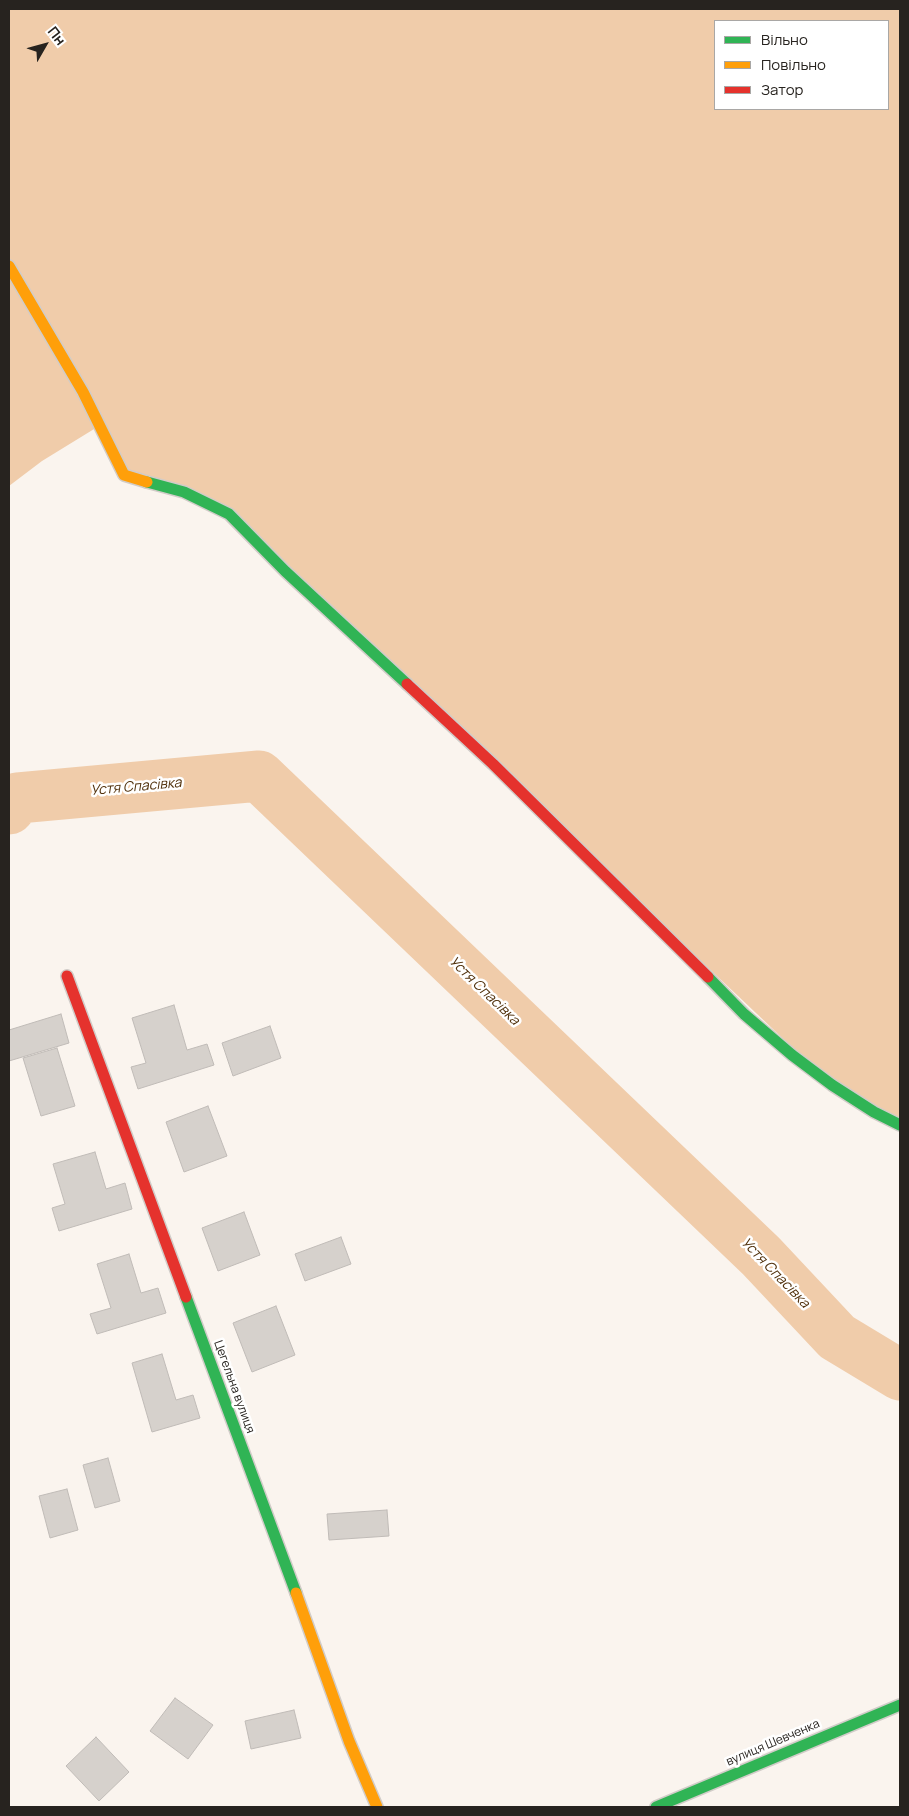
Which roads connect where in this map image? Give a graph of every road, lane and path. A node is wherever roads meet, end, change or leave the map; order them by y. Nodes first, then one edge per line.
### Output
1 (9, 266) edge
2 (67, 976) dead end
3 (900, 1125) edge
4 (900, 1705) edge
5 (376, 1807) edge
6 (656, 1807) edge

1 - 3 street
2 - 5 street, Цегельна вулиця
4 - 6 street, вулиця Шевченка

